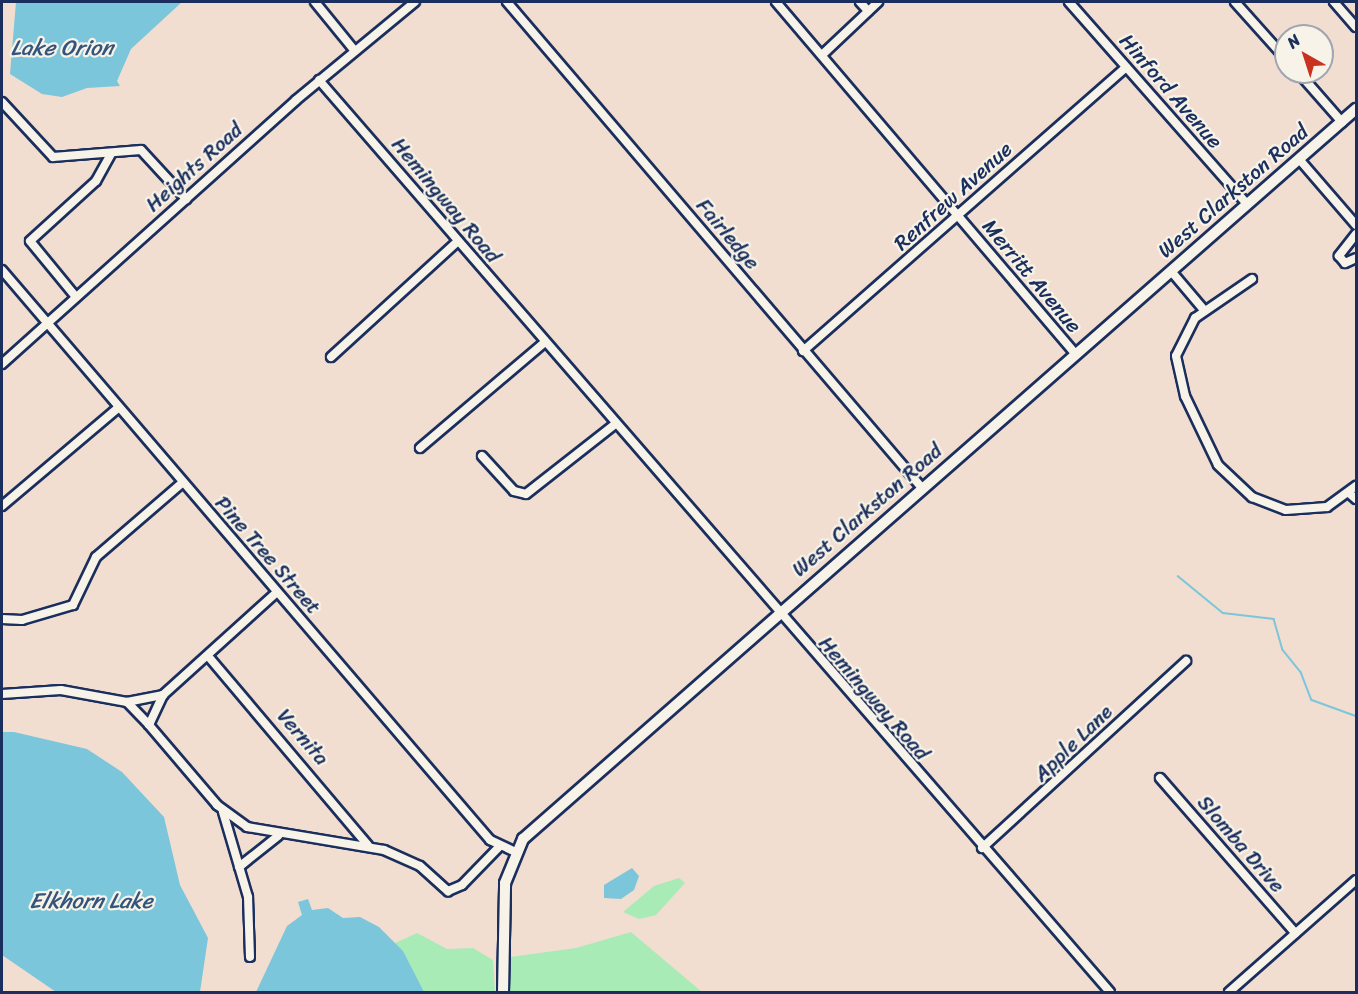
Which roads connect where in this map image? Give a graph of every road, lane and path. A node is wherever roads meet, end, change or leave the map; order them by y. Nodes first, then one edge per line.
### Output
1 (315, 2) edge
2 (415, 2) edge
3 (507, 2) edge
4 (776, 2) edge
5 (860, 2) edge
6 (878, 2) edge
7 (1069, 2) edge
8 (1235, 2) edge
9 (1334, 2) edge
10 (868, 11) junction
11 (1356, 27) edge
12 (1274, 46) edge
13 (355, 51) junction
14 (823, 54) junction
15 (1126, 67) junction
16 (319, 80) junction
17 (1309, 84) edge
18 (2, 102) edge
19 (1356, 109) edge
20 (1342, 122) junction
21 (111, 154) junction
22 (1299, 159) junction
23 (186, 199) junction
24 (1247, 204) junction
25 (958, 215) junction
26 (1356, 225) edge
27 (1356, 234) edge
28 (458, 241) junction
29 (1356, 258) edge
30 (2, 270) edge
31 (1171, 271) junction
32 (1252, 279) dead end
33 (76, 297) junction
34 (1204, 310) junction
35 (46, 324) junction
36 (544, 343) junction
37 (803, 351) junction
38 (1076, 355) junction
39 (331, 357) dead end
40 (2, 364) edge
41 (118, 408) junction
42 (614, 425) junction
43 (420, 448) dead end
44 (482, 456) dead end
45 (182, 483) junction
46 (1356, 486) edge
47 (922, 488) junction
48 (1353, 496) edge
49 (2, 506) edge
50 (276, 592) junction
51 (777, 614) junction
52 (2, 619) edge
53 (207, 656) junction
54 (1186, 662) dead end
55 (2, 694) edge
56 (163, 694) junction
57 (127, 702) junction
58 (149, 725) junction
59 (1161, 778) dead end
60 (223, 812) junction
61 (243, 825) junction
62 (227, 834) junction
63 (278, 836) junction
64 (368, 845) junction
65 (499, 847) junction
66 (982, 848) junction
67 (516, 852) junction
68 (239, 867) junction
69 (1356, 880) edge
70 (1295, 933) junction
71 (250, 957) dead end
72 (503, 993) edge
73 (1110, 993) edge
74 (1229, 993) edge

1 - 13 street
2 - 13 street, Heights Road
3 - 37 street, Fairledge
4 - 14 street, Merritt Avenue
5 - 10 street
6 - 10 street
7 - 15 street, Hinford Avenue
8 - 12 street
9 - 11 street
10 - 14 street
13 - 16 street, Heights Road
14 - 25 street, Merritt Avenue
15 - 24 street, Hinford Avenue
15 - 25 street, Renfrew Avenue
16 - 23 street, Heights Road
16 - 28 street, Hemingway Road
17 - 20 street
18 - 21 street
19 - 20 main road, West Clarkston Road
20 - 22 main road, West Clarkston Road
21 - 23 street
21 - 33 street
22 - 24 main road, West Clarkston Road
22 - 26 street
23 - 33 street, Heights Road
24 - 31 main road, West Clarkston Road
25 - 37 street, Renfrew Avenue
25 - 38 street, Merritt Avenue
27 - 29 street
28 - 36 street, Hemingway Road
28 - 39 street
30 - 35 street, Pine Tree Street
31 - 34 street
31 - 38 main road, West Clarkston Road
32 - 34 street
33 - 35 street, Heights Road
34 - 48 street
35 - 40 street, Heights Road
35 - 41 street, Pine Tree Street
36 - 42 street, Hemingway Road
36 - 43 street
37 - 47 street, Fairledge
38 - 47 main road, West Clarkston Road
41 - 45 street, Pine Tree Street
41 - 49 street
42 - 44 street
42 - 51 street, Hemingway Road
45 - 50 street, Pine Tree Street
45 - 52 street
46 - 48 street
47 - 51 main road, West Clarkston Road
50 - 53 street
50 - 65 street, Pine Tree Street
51 - 66 street, Hemingway Road
51 - 67 main road, West Clarkston Road
53 - 56 street
53 - 64 street, Vernita
54 - 66 street, Apple Lane
55 - 57 street
56 - 57 street
56 - 58 street
57 - 58 street
58 - 60 street
59 - 70 street, Slomba Drive
60 - 61 street
60 - 62 street
61 - 62 street
61 - 63 street
62 - 68 street
63 - 64 street
63 - 68 street
64 - 65 street
65 - 67 street
66 - 73 street, Hemingway Road
67 - 72 main road, West Clarkston Road
68 - 71 street
69 - 70 street
70 - 74 street

